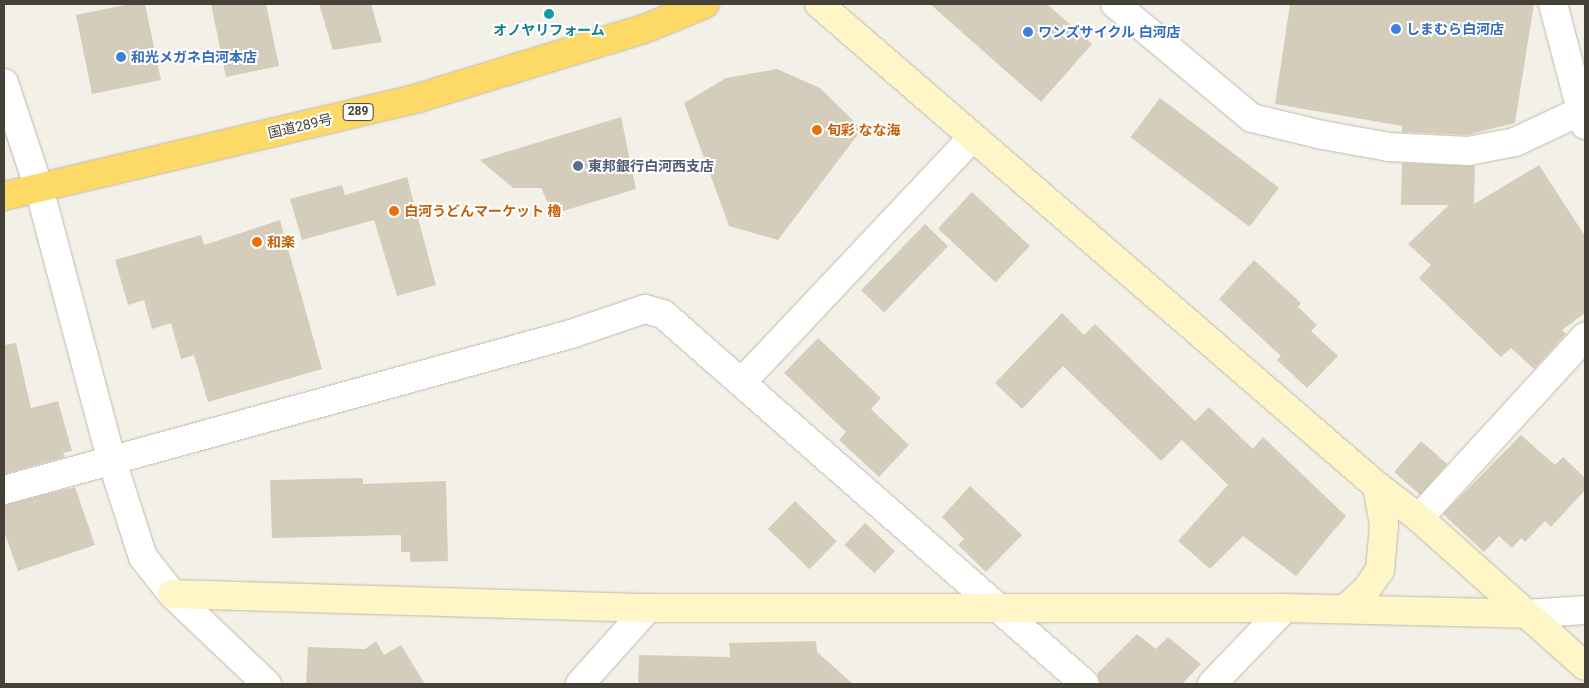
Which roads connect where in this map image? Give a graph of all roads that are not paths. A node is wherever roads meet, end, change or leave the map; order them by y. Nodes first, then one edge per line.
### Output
1 (705, 4) edge
2 (819, 4) edge
3 (1115, 4) edge
4 (1553, 4) edge
5 (4, 82) edge
6 (1584, 115) edge
7 (972, 138) junction
8 (38, 188) junction
9 (4, 196) edge
10 (1585, 337) edge
11 (742, 382) junction
12 (111, 458) junction
13 (1377, 486) junction
14 (4, 490) edge
15 (1419, 518) junction
16 (172, 594) junction
17 (1000, 607) junction
18 (648, 608) junction
19 (1285, 608) junction
20 (1345, 609) junction
21 (1585, 610) edge
22 (1525, 614) junction
23 (1585, 666) edge
24 (267, 684) edge
25 (580, 684) edge
26 (1085, 684) edge
27 (1212, 684) edge

1 - 8 highway, 国道289号 / 289
2 - 7 street
3 - 6 street
4 - 6 street
5 - 8 street
7 - 11 street
7 - 13 street
8 - 9 highway, 国道289号 / 289
8 - 12 street
10 - 15 street
11 - 12 street
11 - 17 street
12 - 14 street
12 - 16 street
13 - 15 street
13 - 20 street
15 - 22 street
16 - 18 street
16 - 24 street
17 - 18 street
17 - 19 street
17 - 26 street
18 - 25 street
19 - 20 street
19 - 27 street
20 - 22 street
21 - 22 street
22 - 23 street

